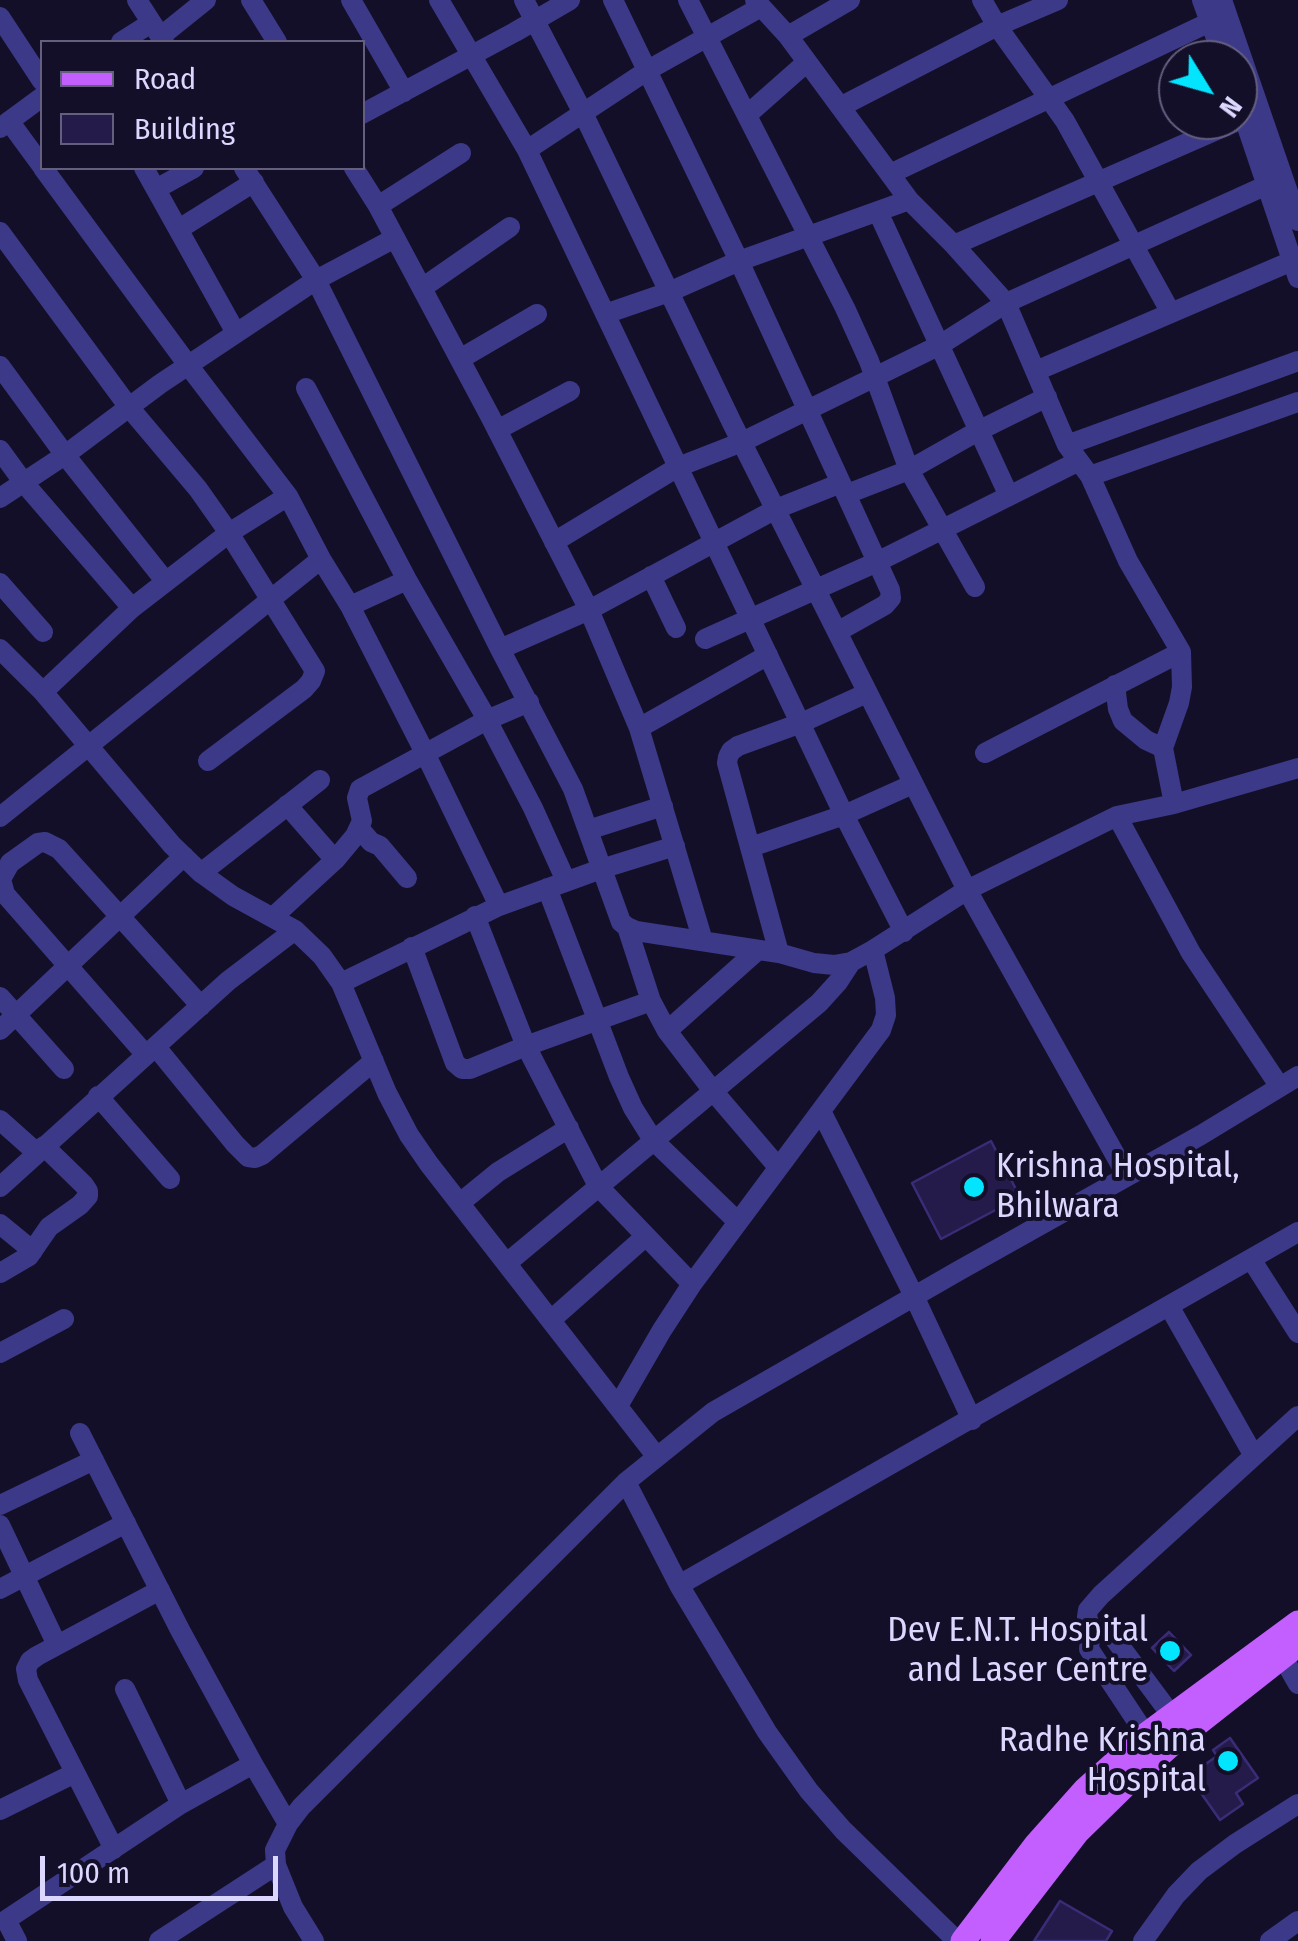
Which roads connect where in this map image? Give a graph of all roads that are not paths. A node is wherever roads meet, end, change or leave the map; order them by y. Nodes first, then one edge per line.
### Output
1 (137, 0) edge
2 (206, 0) edge
3 (251, 0) edge
4 (351, 0) edge
5 (439, 0) edge
6 (524, 0) edge
7 (570, 0) edge
8 (613, 0) edge
9 (688, 0) edge
10 (850, 0) edge
11 (982, 0) edge
12 (1058, 0) edge
13 (1202, 0) edge
14 (1222, 0) edge
15 (758, 3) edge
16 (0, 17) edge
17 (535, 20) junction
18 (1210, 22) junction
19 (997, 26) junction
20 (159, 34) edge
21 (706, 36) junction
22 (788, 36) junction
23 (130, 40) edge
24 (277, 40) edge
25 (1217, 40) edge
26 (470, 56) junction
27 (807, 62) junction
28 (648, 70) junction
29 (40, 78) edge
30 (404, 92) junction
31 (40, 98) edge
32 (1049, 99) junction
33 (840, 108) junction
34 (365, 112) edge
35 (583, 113) junction
36 (747, 115) junction
37 (5, 124) edge
38 (1181, 140) edge
39 (1251, 140) edge
40 (527, 150) junction
41 (460, 154) dead end
42 (40, 164) edge
43 (45, 170) edge
44 (145, 170) edge
45 (190, 170) edge
46 (355, 170) edge
47 (890, 174) junction
48 (249, 175) edge
49 (1099, 182) junction
50 (1266, 184) junction
51 (156, 189) junction
52 (908, 200) junction
53 (378, 206) junction
54 (878, 212) junction
55 (1298, 221) edge
56 (510, 227) dead end
57 (179, 230) junction
58 (0, 232) edge
59 (808, 236) junction
60 (394, 238) junction
61 (1135, 244) junction
62 (954, 245) junction
63 (739, 261) junction
64 (1295, 269) edge
65 (316, 280) junction
66 (422, 288) junction
67 (669, 292) junction
68 (1006, 303) junction
69 (1171, 313) junction
70 (536, 314) dead end
71 (605, 314) junction
72 (236, 333) junction
73 (940, 345) junction
74 (460, 359) junction
75 (1298, 361) edge
76 (188, 365) junction
77 (0, 366) edge
78 (1036, 371) junction
79 (875, 378) junction
80 (306, 388) dead end
81 (570, 391) dead end
82 (1047, 397) junction
83 (1298, 402) edge
84 (128, 406) junction
85 (807, 411) junction
86 (497, 430) junction
87 (978, 431) junction
88 (742, 442) junction
89 (0, 450) edge
90 (65, 455) junction
91 (1078, 461) junction
92 (678, 466) junction
93 (910, 470) junction
94 (24, 483) junction
95 (844, 488) junction
96 (288, 496) junction
97 (1009, 496) junction
98 (0, 498) edge
99 (776, 509) junction
100 (943, 530) junction
101 (229, 532) junction
102 (554, 542) junction
103 (715, 543) junction
104 (321, 559) junction
105 (877, 562) junction
106 (651, 576) junction
107 (406, 580) junction
108 (166, 582) junction
109 (0, 583) edge
110 (975, 587) dead end
111 (816, 589) junction
112 (269, 598) junction
113 (350, 606) junction
114 (132, 608) junction
115 (588, 610) junction
116 (751, 618) junction
117 (676, 628) dead end
118 (43, 632) dead end
119 (837, 632) junction
120 (704, 639) dead end
121 (0, 649) edge
122 (500, 649) junction
123 (1181, 652) junction
124 (768, 655) junction
125 (1115, 685) junction
126 (43, 692) junction
127 (867, 693) junction
128 (530, 702) junction
129 (487, 720) junction
130 (800, 723) junction
131 (640, 728) junction
132 (89, 745) junction
133 (1163, 748) junction
134 (426, 753) junction
135 (985, 753) dead end
136 (208, 761) dead end
137 (1298, 768) edge
138 (320, 780) dead end
139 (913, 784) junction
140 (1174, 804) junction
141 (287, 805) junction
142 (663, 806) junction
143 (844, 815) junction
144 (1117, 816) junction
145 (0, 818) edge
146 (359, 828) junction
147 (588, 830) junction
148 (676, 846) junction
149 (751, 847) junction
150 (184, 856) junction
151 (5, 857) edge
152 (335, 860) junction
153 (601, 869) junction
154 (201, 873) junction
155 (407, 878) dead end
156 (556, 884) junction
157 (967, 890) junction
158 (499, 906) junction
159 (120, 915) junction
160 (474, 916) junction
161 (273, 917) junction
162 (627, 927) junction
163 (295, 930) junction
164 (904, 932) junction
165 (704, 941) junction
166 (412, 947) junction
167 (873, 950) junction
168 (768, 951) junction
169 (851, 962) junction
170 (66, 966) junction
171 (340, 983) junction
172 (0, 998) edge
173 (651, 1001) junction
174 (200, 1006) junction
175 (597, 1020) junction
176 (8, 1023) edge
177 (667, 1031) junction
178 (526, 1046) junction
179 (151, 1051) junction
180 (374, 1062) junction
181 (64, 1069) dead end
182 (1289, 1082) edge
183 (713, 1091) junction
184 (98, 1096) junction
185 (821, 1111) junction
186 (0, 1120) edge
187 (568, 1128) junction
188 (653, 1140) junction
189 (40, 1150) junction
190 (778, 1167) junction
191 (1127, 1176) junction
192 (170, 1178) dead end
193 (598, 1186) junction
194 (0, 1187) edge
195 (460, 1203) junction
196 (737, 1221) junction
197 (0, 1224) edge
198 (1298, 1232) edge
199 (646, 1236) junction
200 (34, 1252) junction
201 (1251, 1258) junction
202 (507, 1263) junction
203 (0, 1274) edge
204 (692, 1284) junction
205 (914, 1296) junction
206 (1168, 1306) junction
207 (64, 1319) dead end
208 (552, 1320) junction
209 (1298, 1333) edge
210 (0, 1353) edge
211 (618, 1406) junction
212 (1298, 1416) edge
213 (972, 1420) junction
214 (80, 1433) dead end
215 (657, 1456) junction
216 (1254, 1456) junction
217 (94, 1460) junction
218 (626, 1482) junction
219 (0, 1505) edge
220 (126, 1523) junction
221 (0, 1525) edge
222 (24, 1576) junction
223 (679, 1585) junction
224 (0, 1590) edge
225 (160, 1590) junction
226 (1298, 1623) edge
227 (1091, 1628) junction
228 (56, 1645) junction
229 (1285, 1647) edge
230 (1298, 1684) edge
231 (125, 1689) dead end
232 (1172, 1716) junction
233 (1146, 1735) junction
234 (253, 1764) junction
235 (76, 1774) junction
236 (181, 1804) junction
237 (1298, 1804) edge
238 (0, 1810) edge
239 (288, 1824) junction
240 (114, 1850) junction
241 (276, 1865) junction
242 (3, 1922) edge
243 (1297, 1923) edge
244 (309, 1939) edge
245 (17, 1941) edge
246 (159, 1941) edge
247 (960, 1941) edge
248 (993, 1941) edge
249 (1142, 1941) edge
250 (1270, 1941) edge

1 - 20 street
2 - 20 street
3 - 24 street
4 - 30 street
5 - 26 street
6 - 17 street
7 - 17 street
8 - 28 street
9 - 21 street
10 - 22 street
11 - 19 street
12 - 19 street
13 - 18 street
14 - 55 street
15 - 21 street
15 - 22 street
16 - 29 street
17 - 26 street
17 - 35 street
18 - 25 street
18 - 32 street
19 - 32 street
19 - 33 street
20 - 23 street
21 - 28 street
21 - 36 street
22 - 27 street
26 - 30 street
26 - 40 street
27 - 33 street
27 - 36 street
28 - 35 street
28 - 63 street
30 - 34 street
31 - 37 street
32 - 47 street
32 - 49 street
33 - 47 street
35 - 40 street
35 - 67 street
36 - 59 street
37 - 42 street
38 - 49 street
39 - 50 street
40 - 71 street
41 - 53 street
43 - 76 street
44 - 51 street
45 - 51 street
46 - 53 street
47 - 52 street
48 - 57 street
48 - 65 street
49 - 61 street
49 - 62 street
50 - 61 street
50 - 64 street
51 - 57 street
52 - 54 street
52 - 62 street
53 - 60 street
54 - 59 street
54 - 73 street
56 - 66 street
57 - 72 street
58 - 84 street
59 - 63 street
59 - 79 street
60 - 65 street
60 - 66 street
61 - 68 street
61 - 69 street
62 - 68 street
63 - 67 street
63 - 85 street
64 - 69 street
65 - 72 street
65 - 122 street
66 - 74 street
67 - 71 street
67 - 88 street
68 - 73 street
68 - 78 street
69 - 78 street
70 - 74 street
71 - 92 street
72 - 76 street
73 - 79 street
73 - 87 street
74 - 86 street
75 - 91 street
76 - 84 street
76 - 96 street
77 - 90 street
78 - 82 street
79 - 85 street
79 - 93 street
80 - 107 street
81 - 86 street
82 - 87 street
82 - 91 street
83 - 91 street
84 - 90 street
84 - 101 street
85 - 88 street
85 - 95 street
86 - 102 street
87 - 93 street
87 - 97 street
88 - 92 street
88 - 99 street
89 - 94 street
90 - 94 street
90 - 108 street
91 - 97 street
91 - 123 street
92 - 102 street
92 - 103 street
93 - 95 street
93 - 100 street
94 - 98 street
94 - 114 street
95 - 99 street
95 - 105 street
96 - 101 street
96 - 104 street
97 - 100 street
99 - 103 street
99 - 111 street
100 - 105 street
100 - 110 street
101 - 108 street
101 - 112 street
102 - 115 street
103 - 106 street
103 - 116 street
104 - 112 street
104 - 113 street
105 - 111 street
105 - 119 street
106 - 115 street
106 - 117 street
107 - 113 street
107 - 129 street
108 - 114 street
109 - 118 street
111 - 116 street
111 - 119 street
112 - 132 street
112 - 136 street
113 - 134 street
114 - 126 street
115 - 122 street
115 - 131 street
116 - 120 street
116 - 124 street
119 - 127 street
121 - 126 street
122 - 128 street
123 - 125 street
123 - 133 street
124 - 130 street
124 - 131 street
125 - 133 street
125 - 135 street
126 - 132 street
127 - 130 street
127 - 139 street
128 - 129 street
128 - 147 street
129 - 134 street
129 - 156 street
130 - 143 street
130 - 149 street
131 - 142 street
132 - 145 street
132 - 150 street
133 - 140 street
134 - 146 street
134 - 158 street
137 - 140 street
138 - 141 street
139 - 143 street
139 - 157 street
140 - 144 street
141 - 152 street
141 - 154 street
142 - 147 street
142 - 148 street
143 - 149 street
143 - 164 street
144 - 157 street
144 - 182 street
146 - 152 street
146 - 155 street
147 - 153 street
148 - 153 street
148 - 165 street
149 - 168 street
150 - 154 street
150 - 159 street
151 - 159 street
151 - 170 street
152 - 161 street
153 - 156 street
153 - 162 street
154 - 161 street
156 - 158 street
156 - 175 street
157 - 164 street
157 - 191 street
158 - 160 street
159 - 170 street
159 - 174 street
160 - 166 street
160 - 178 street
161 - 163 street
162 - 165 street
162 - 173 street
163 - 171 street
163 - 174 street
164 - 167 street
165 - 168 street
166 - 171 street
166 - 178 street
167 - 169 street
167 - 185 street
168 - 169 street
168 - 177 street
169 - 183 street
170 - 176 street
170 - 179 street
171 - 180 street
172 - 176 street
173 - 175 street
173 - 177 street
174 - 179 street
175 - 178 street
175 - 188 street
176 - 181 street
177 - 183 street
178 - 187 street
179 - 180 street
179 - 184 street
180 - 195 street
182 - 191 street
183 - 188 street
183 - 190 street
184 - 189 street
184 - 192 street
185 - 190 street
185 - 205 street
186 - 189 street
187 - 193 street
187 - 195 street
188 - 193 street
188 - 196 street
189 - 194 street
189 - 200 street
190 - 196 street
191 - 205 street
193 - 199 street
193 - 202 street
195 - 202 street
196 - 204 street
197 - 200 street
198 - 201 street
199 - 204 street
199 - 208 street
200 - 203 street
201 - 206 street
201 - 209 street
202 - 208 street
204 - 211 street
205 - 213 street
205 - 215 street
206 - 213 street
206 - 216 street
207 - 210 street
208 - 211 street
211 - 215 street
212 - 216 street
213 - 223 street
214 - 217 street
215 - 218 street
216 - 227 street
217 - 219 street
217 - 220 street
218 - 223 street
218 - 239 street
220 - 222 street
220 - 225 street
221 - 222 street
222 - 224 street
222 - 228 street
223 - 247 street
225 - 228 street
225 - 234 street
226 - 229 main road
227 - 232 street
227 - 233 street
228 - 235 street
229 - 230 street
229 - 232 main road
229 - 248 main road
231 - 236 street
232 - 233 main road
233 - 247 main road
234 - 236 street
234 - 239 street
235 - 238 street
235 - 240 street
236 - 240 street
237 - 249 street
239 - 241 street
240 - 242 street
241 - 244 street
241 - 246 street
242 - 245 street
243 - 250 street

